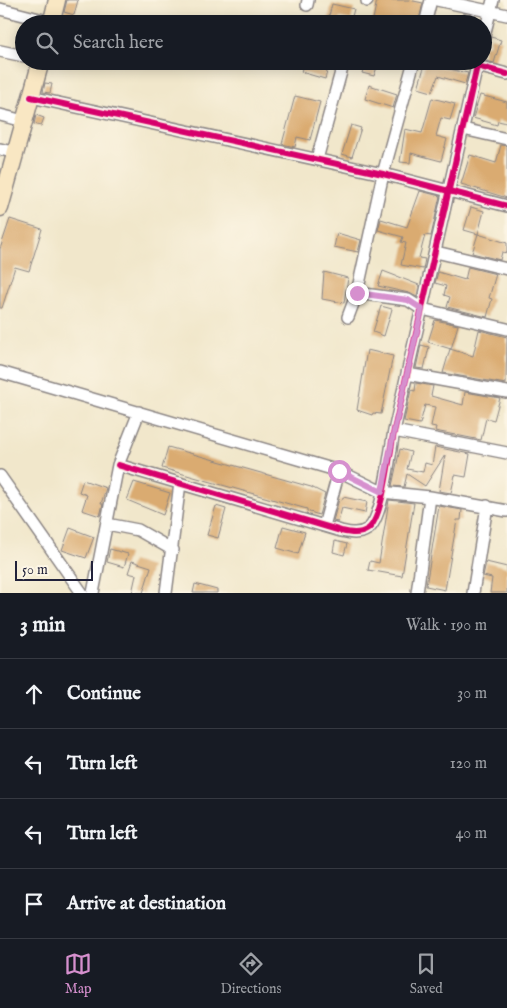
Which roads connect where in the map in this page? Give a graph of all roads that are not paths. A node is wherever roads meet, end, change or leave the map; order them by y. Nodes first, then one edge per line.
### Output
1 (57, 0) edge
2 (431, 0) edge
3 (437, 0) edge
4 (492, 6) edge
5 (0, 9) edge
6 (22, 15) edge
7 (53, 15) edge
8 (427, 15) edge
9 (507, 15) edge
10 (0, 51) edge
11 (15, 54) edge
12 (492, 69) edge
13 (38, 70) edge
14 (342, 70) edge
15 (412, 70) edge
16 (476, 70) edge
17 (507, 74) edge
18 (31, 97) junction
19 (0, 115) edge
20 (24, 121) junction
21 (463, 129) junction
22 (507, 139) edge
23 (8, 151) edge
24 (317, 159) junction
25 (383, 174) junction
26 (449, 191) junction
27 (507, 206) edge
28 (0, 208) edge
29 (436, 252) junction
30 (507, 270) edge
31 (357, 293) junction
32 (422, 309) junction
33 (348, 317) dead end
34 (507, 329) edge
35 (0, 372) edge
36 (407, 374) junction
37 (507, 392) edge
38 (139, 412) junction
39 (394, 431) junction
40 (507, 452) edge
41 (118, 465) junction
42 (339, 471) junction
43 (0, 476) edge
44 (180, 483) junction
45 (382, 492) junction
46 (430, 497) junction
47 (487, 506) junction
48 (507, 511) edge
49 (107, 524) junction
50 (324, 526) junction
51 (173, 550) junction
52 (82, 593) edge
53 (93, 593) edge
54 (166, 593) edge
55 (418, 593) edge
56 (473, 593) edge

1 - 7 street
2 - 8 street
3 - 4 street
4 - 9 street
5 - 6 street
10 - 11 street
12 - 17 street
13 - 18 street
14 - 24 street
15 - 25 street
16 - 21 street
18 - 20 street
18 - 24 street
19 - 20 street
20 - 23 street
21 - 22 street
21 - 26 street
23 - 28 street
24 - 25 street
25 - 26 street
25 - 31 street
26 - 27 street
26 - 29 street
29 - 30 street
29 - 32 street
31 - 32 street
31 - 33 street
32 - 34 street
32 - 36 street
35 - 38 street
36 - 37 street
36 - 39 street
38 - 41 street
38 - 42 street
39 - 40 street
39 - 45 street
41 - 44 street
41 - 49 street
42 - 45 street
42 - 50 street
43 - 52 street
44 - 50 street
44 - 51 street
45 - 46 street
45 - 50 street
46 - 47 street
46 - 55 street
47 - 48 street
47 - 56 street
49 - 51 street
49 - 53 street
51 - 54 street

